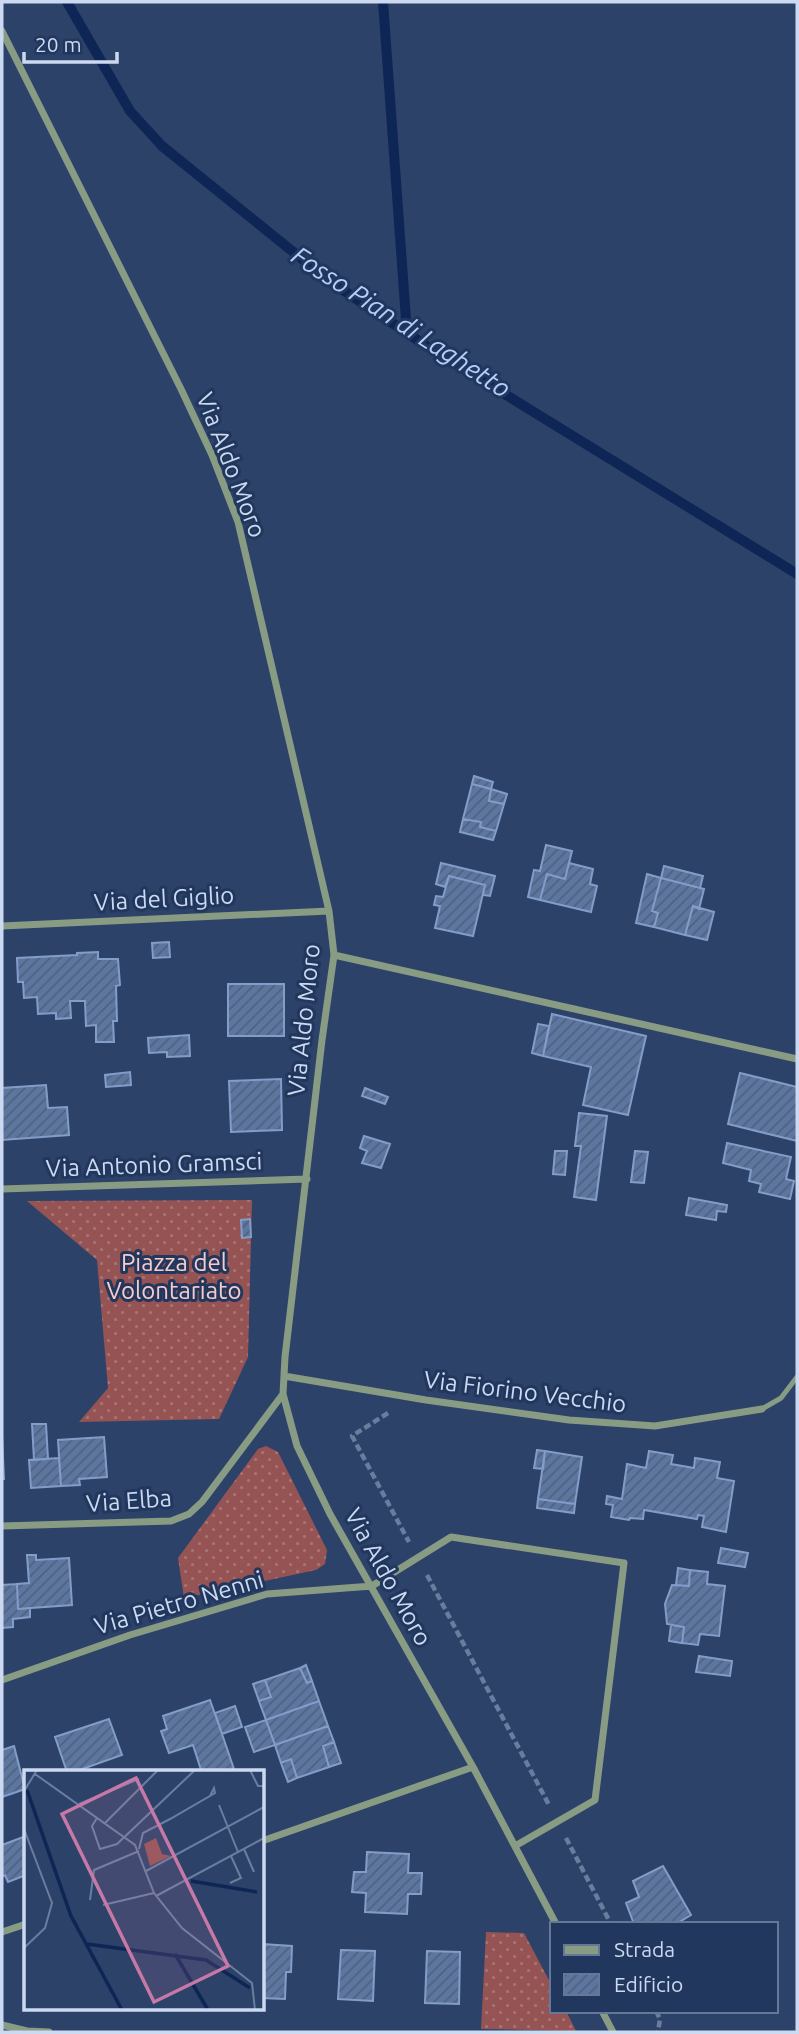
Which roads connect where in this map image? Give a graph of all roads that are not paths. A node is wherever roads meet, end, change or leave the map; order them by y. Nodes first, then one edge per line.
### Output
1 (2, 31) edge
2 (329, 912) junction
3 (2, 926) edge
4 (334, 956) junction
5 (797, 1059) edge
6 (307, 1180) junction
7 (2, 1189) edge
8 (284, 1376) junction
9 (797, 1377) edge
10 (283, 1394) junction
11 (762, 1409) joint
12 (2, 1526) edge
13 (372, 1586) junction
14 (2, 1680) edge
15 (473, 1767) junction
16 (264, 1840) edge
17 (515, 1846) junction
18 (555, 1922) edge
19 (24, 1925) edge
20 (2, 1933) edge
21 (603, 2013) edge
22 (2, 2025) edge
23 (50, 2032) edge
24 (613, 2032) edge

1 - 2 street, Via Aldo Moro
2 - 3 street, Via del Giglio
2 - 4 street, Via Aldo Moro
4 - 5 street
4 - 6 street, Via Aldo Moro
6 - 7 street, Via Antonio Gramsci
6 - 8 street, Via Aldo Moro
8 - 10 street, Via Aldo Moro
8 - 11 street, Via Fiorino Vecchio
9 - 11 lane
10 - 12 street, Via Elba
10 - 13 street, Via Aldo Moro
13 - 14 street, Via Pietro Nenni
13 - 15 street, Via Aldo Moro
13 - 17 street
15 - 16 street
15 - 17 street, Via Aldo Moro
17 - 18 street, Via Aldo Moro
19 - 20 street
21 - 24 street
22 - 23 street

